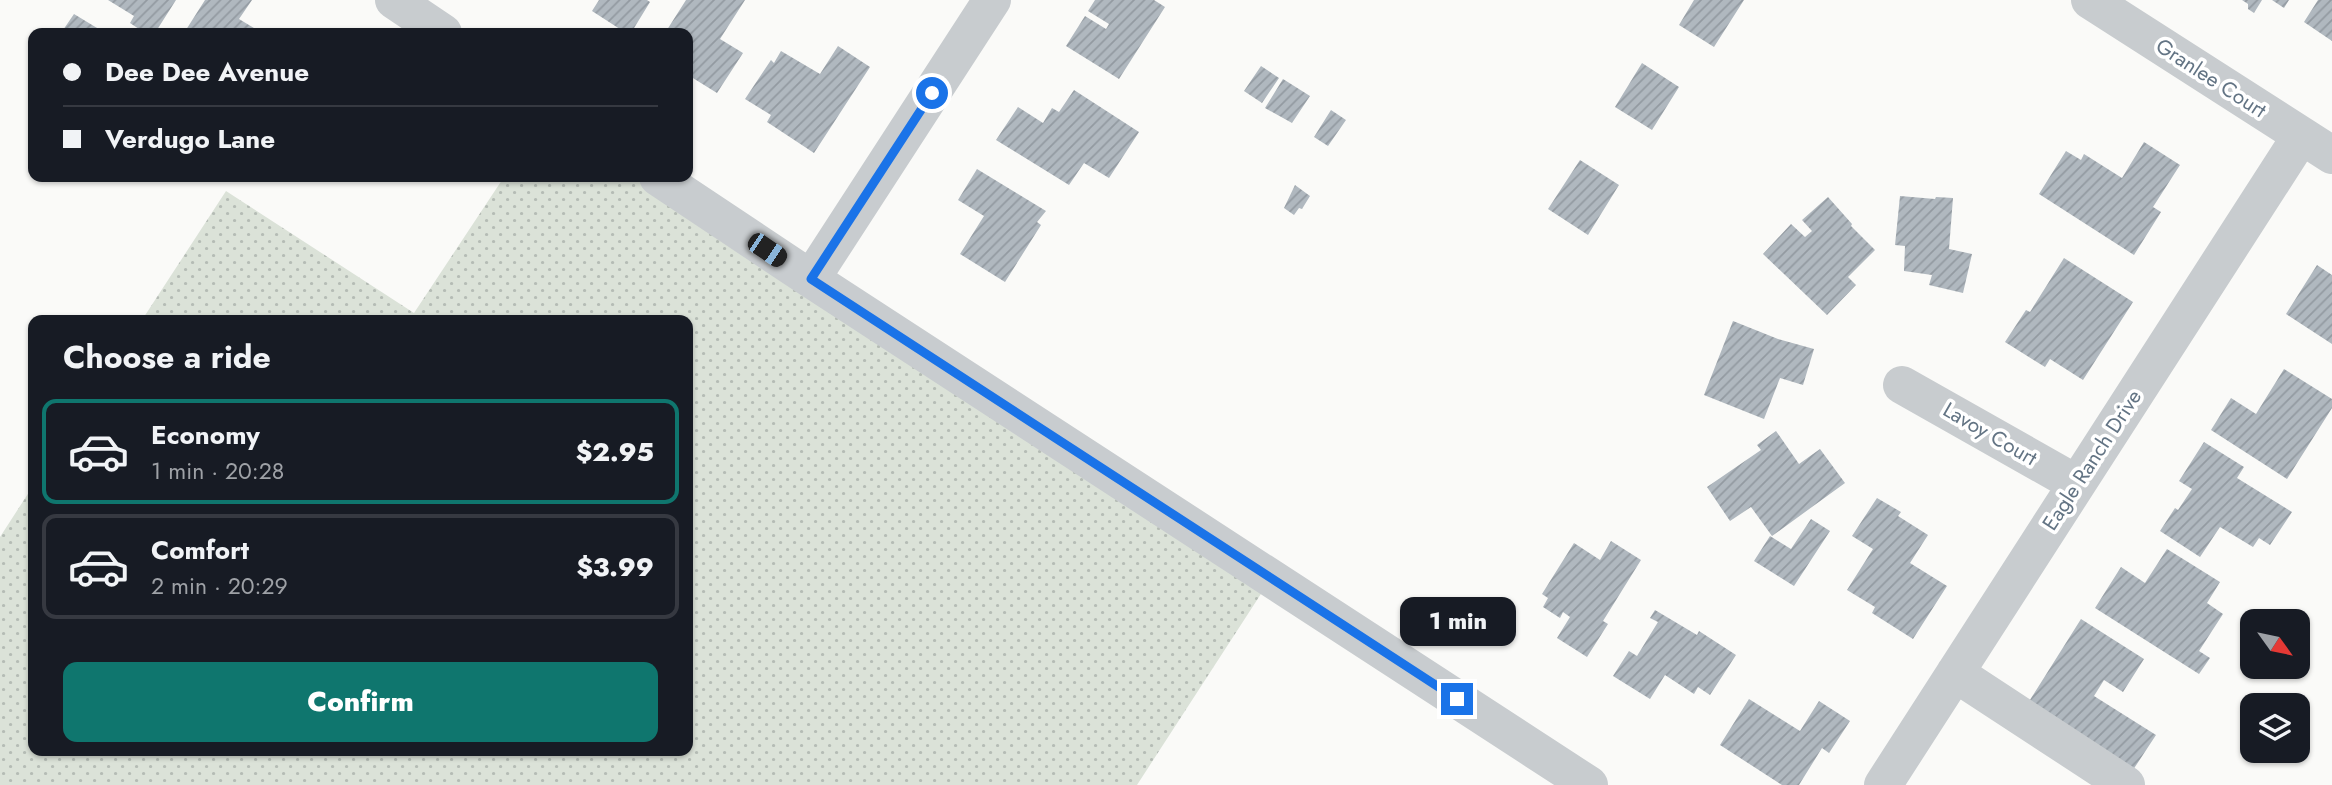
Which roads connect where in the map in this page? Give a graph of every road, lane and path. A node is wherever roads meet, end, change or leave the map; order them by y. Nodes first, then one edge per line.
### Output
1 (394, 0) edge
2 (992, 0) edge
3 (2090, 0) edge
4 (436, 28) edge
5 (2317, 145) edge
6 (666, 182) edge
7 (811, 279) junction
8 (1902, 385) dead end
9 (2077, 484) junction
10 (1955, 673) junction
11 (1589, 785) edge
12 (1883, 785) edge
13 (2126, 785) edge

1 - 4 street
2 - 7 street
3 - 5 street, Granlee Court
5 - 9 street, Eagle Ranch Drive
6 - 7 street
7 - 11 street
8 - 9 street, Lavoy Court
9 - 10 street, Eagle Ranch Drive
10 - 12 street, Eagle Ranch Drive
10 - 13 street

